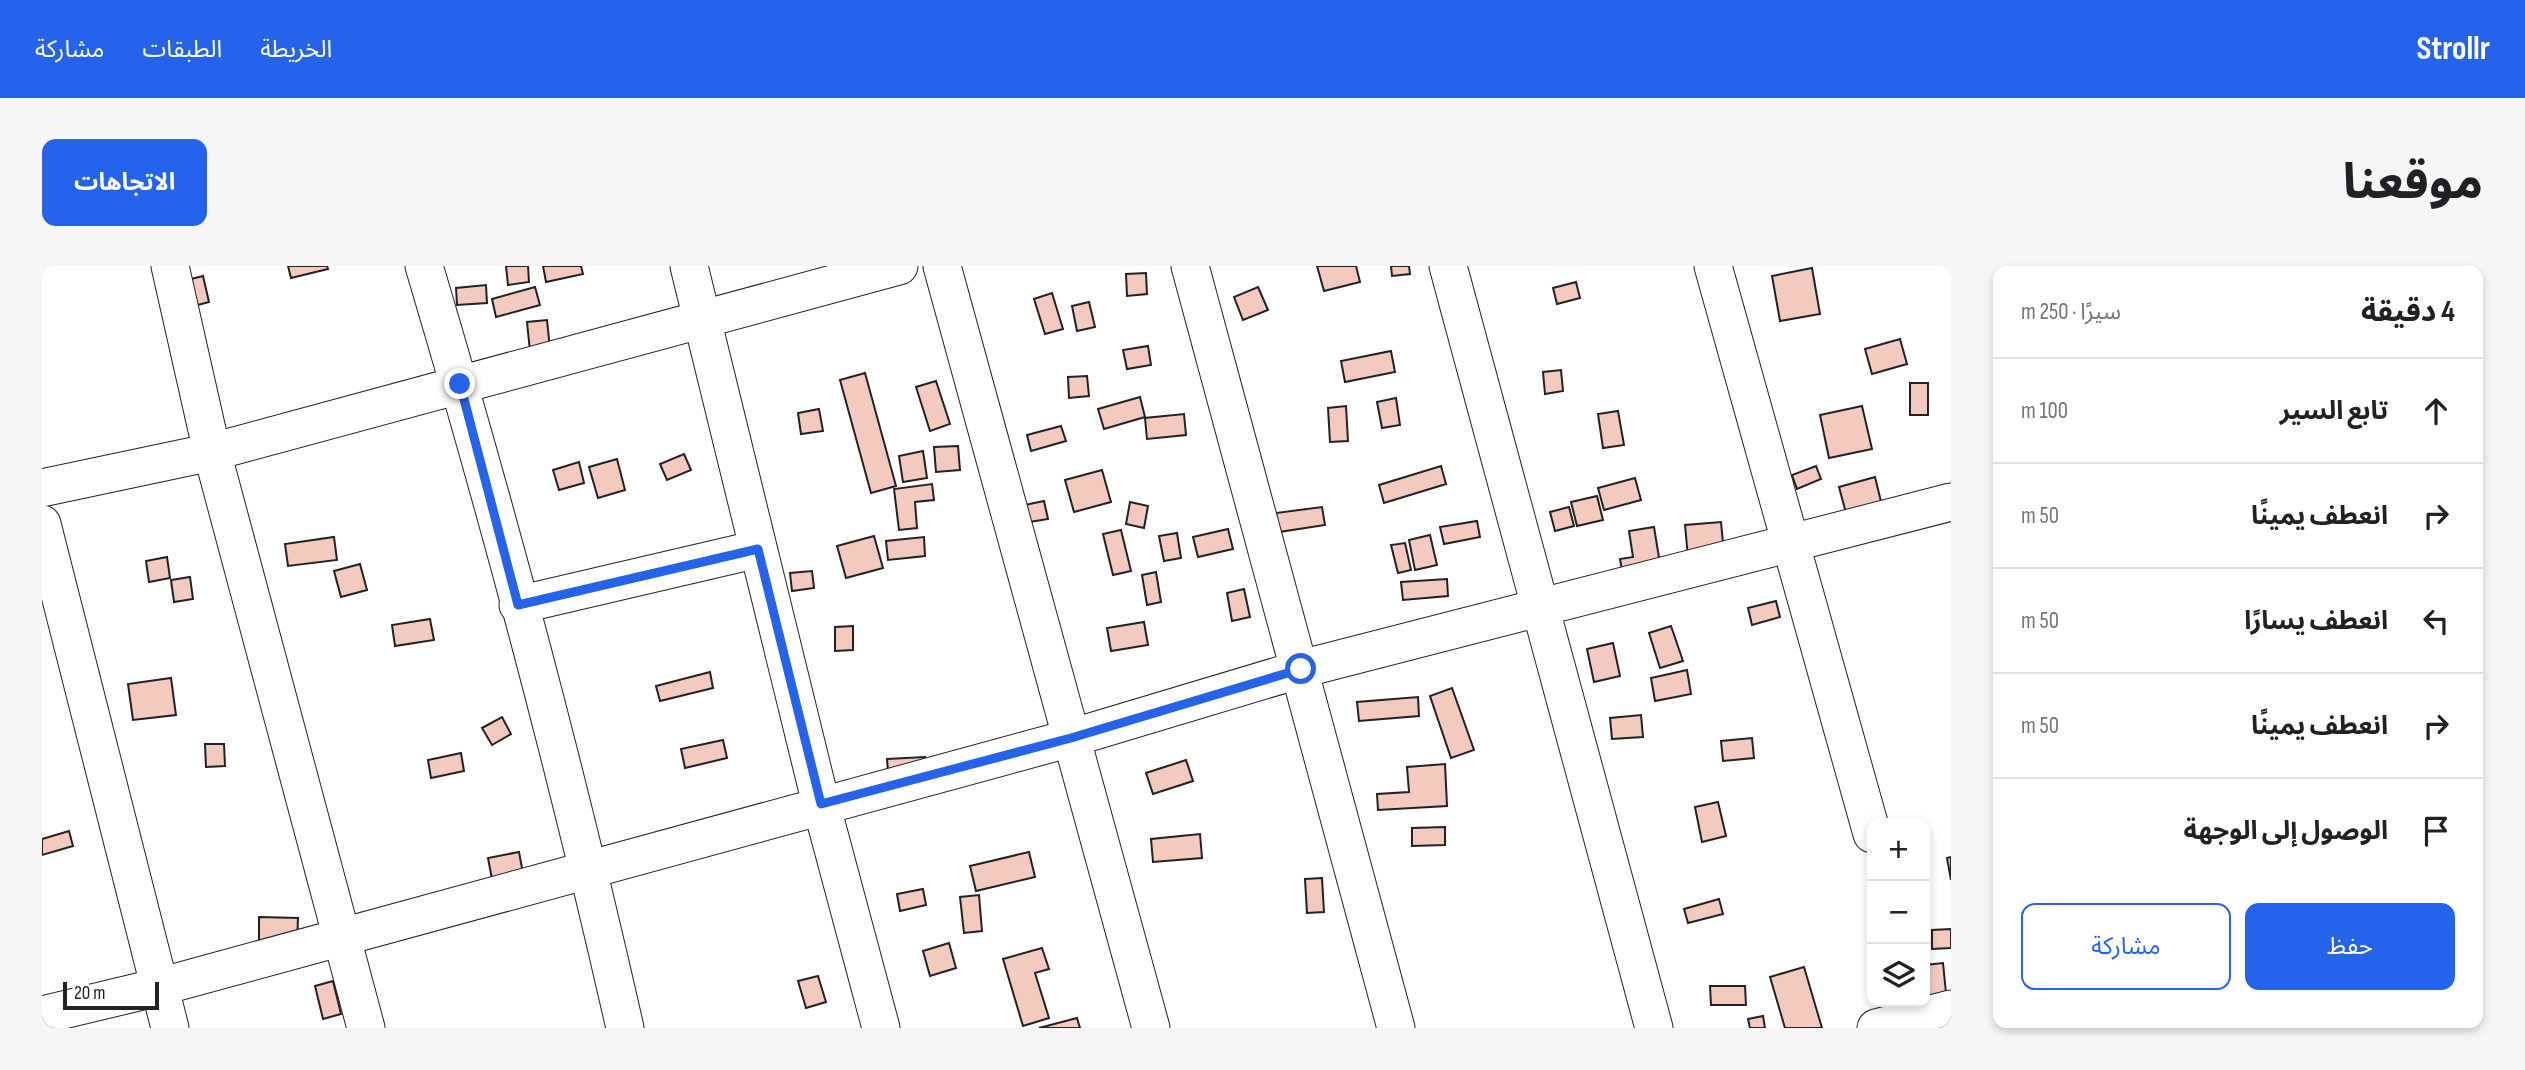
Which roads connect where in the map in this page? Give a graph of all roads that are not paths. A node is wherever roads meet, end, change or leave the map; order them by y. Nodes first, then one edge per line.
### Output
1 (170, 266) edge
2 (424, 266) edge
3 (689, 266) edge
4 (899, 266) edge
5 (942, 266) edge
6 (1191, 266) edge
7 (1448, 266) edge
8 (1713, 266) edge
9 (702, 320) junction
10 (460, 384) junction
11 (212, 452) junction
12 (42, 488) edge
13 (1951, 502) edge
14 (42, 524) edge
15 (1790, 545) junction
16 (758, 549) junction
17 (518, 605) junction
18 (1539, 607) junction
19 (1301, 669) junction
20 (1071, 738) junction
21 (821, 804) junction
22 (1867, 818) edge
23 (589, 870) junction
24 (341, 936) junction
25 (159, 987) junction
26 (1930, 1014) edge
27 (42, 1015) edge
28 (170, 1028) edge
29 (366, 1028) edge
30 (625, 1028) edge
31 (881, 1028) edge
32 (1151, 1028) edge
33 (1396, 1028) edge
34 (1654, 1028) edge
35 (1876, 1028) edge

1 - 11 street
2 - 10 street
3 - 9 street
4 - 9 street
5 - 20 street
6 - 19 street
7 - 18 street
8 - 15 street
9 - 10 street
9 - 16 street
10 - 11 street
10 - 17 street
11 - 12 street
11 - 24 street
13 - 15 street
14 - 25 street
15 - 18 street
15 - 22 street
16 - 17 street
16 - 21 street
17 - 23 street
18 - 19 street
18 - 34 street
19 - 20 street
19 - 33 street
20 - 21 street
20 - 32 street
21 - 23 street
21 - 31 street
23 - 24 street
23 - 30 street
24 - 25 street
24 - 29 street
25 - 27 street
25 - 28 street
26 - 35 street

